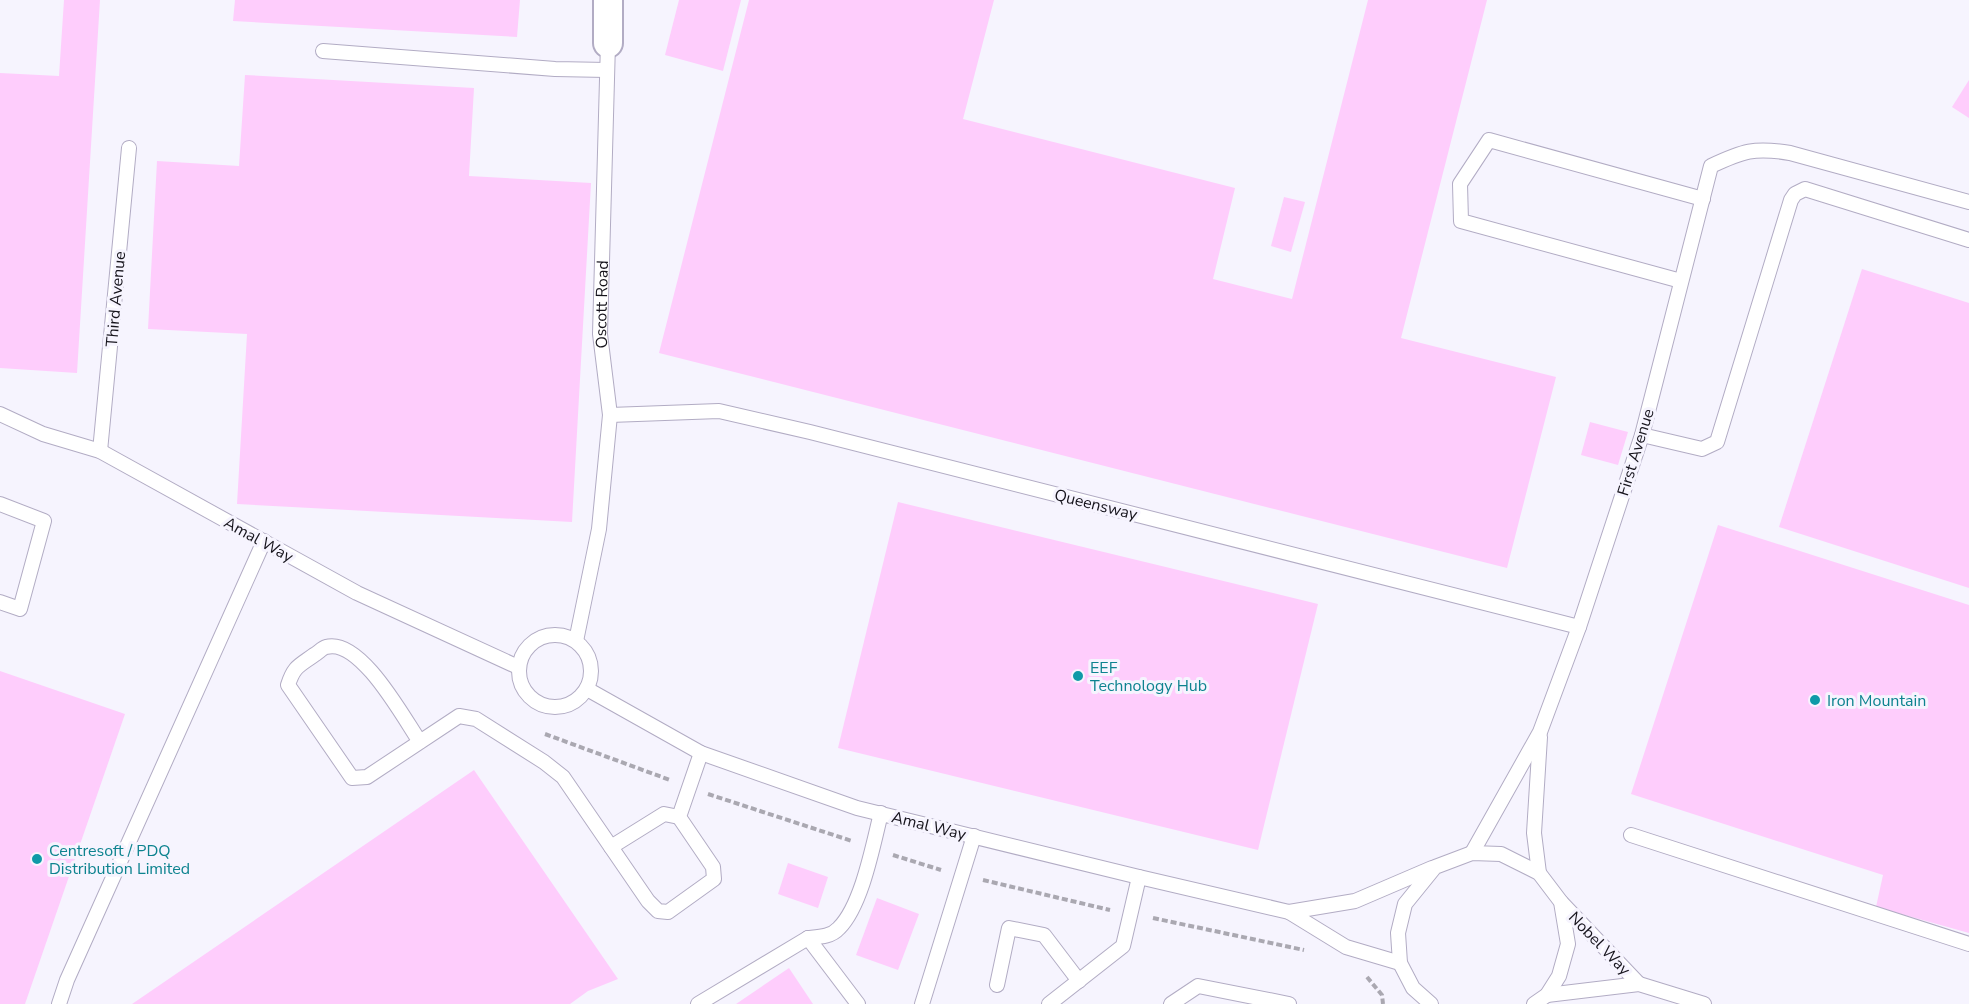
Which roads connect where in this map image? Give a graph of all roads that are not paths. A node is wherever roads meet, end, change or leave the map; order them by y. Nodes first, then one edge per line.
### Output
1 (608, 0) edge
2 (323, 51) dead end
3 (607, 57) junction
4 (129, 148) dead end
5 (1702, 199) junction
6 (1969, 202) edge
7 (1969, 240) edge
8 (1681, 281) junction
9 (0, 414) edge
10 (610, 415) junction
11 (1642, 435) junction
12 (100, 451) junction
13 (0, 504) edge
14 (264, 541) junction
15 (0, 602) edge
16 (1578, 627) junction
17 (576, 641) junction
18 (518, 667) junction
19 (587, 689) junction
20 (1540, 732) junction
21 (420, 741) junction
22 (701, 753) junction
23 (881, 813) junction
24 (680, 817) junction
25 (1631, 835) dead end
26 (974, 836) junction
27 (611, 848) junction
28 (1472, 853) junction
29 (1435, 867) junction
30 (1539, 873) junction
31 (1139, 877) junction
32 (1561, 902) junction
33 (1289, 912) junction
34 (808, 938) junction
35 (1969, 944) edge
36 (1400, 963) junction
37 (1079, 981) junction
38 (1639, 984) junction
39 (997, 985) dead end
40 (1413, 988) junction
41 (1547, 995) junction
42 (59, 1004) edge
43 (698, 1004) edge
44 (858, 1004) edge
45 (922, 1004) edge
46 (1049, 1004) edge
47 (1172, 1004) edge
48 (1289, 1004) edge
49 (1414, 1004) edge
50 (1431, 1004) edge
51 (1534, 1004) edge
52 (1704, 1004) edge

1 - 3 street, Oscott Road
2 - 3 lane
3 - 10 lane, Oscott Road
4 - 12 lane, Third Avenue
5 - 6 lane, First Avenue
5 - 8 lane, First Avenue
5 - 8 lane
7 - 11 lane
8 - 11 lane, First Avenue
9 - 12 lane, Amal Way
10 - 16 lane, Queensway
10 - 17 lane, Oscott Road
11 - 16 lane, First Avenue
12 - 14 lane, Amal Way
13 - 15 lane
14 - 18 lane, Amal Way
14 - 42 lane
16 - 20 lane, First Avenue
17 - 18 lane
17 - 19 lane
18 - 19 lane
19 - 22 lane, Amal Way
20 - 28 lane, First Avenue
20 - 30 lane, First Avenue
21 - 21 lane
21 - 27 lane
22 - 23 lane, Amal Way
22 - 24 lane
23 - 26 lane, Amal Way
23 - 34 lane
24 - 27 lane
24 - 27 lane
25 - 35 lane
26 - 31 lane, Amal Way
26 - 45 lane
28 - 29 lane, Amal Way
28 - 30 lane
29 - 33 lane, Amal Way
29 - 36 lane
30 - 32 lane, Nobel Way
31 - 33 lane, Amal Way
31 - 37 lane
32 - 38 lane, Nobel Way
32 - 41 lane
33 - 36 lane, Amal Way
34 - 43 lane
34 - 44 lane
36 - 40 lane
37 - 39 lane
37 - 46 lane
38 - 41 lane, Nobel Way
38 - 52 lane, Nobel Way
40 - 49 lane
40 - 50 lane
41 - 51 lane
47 - 48 lane

